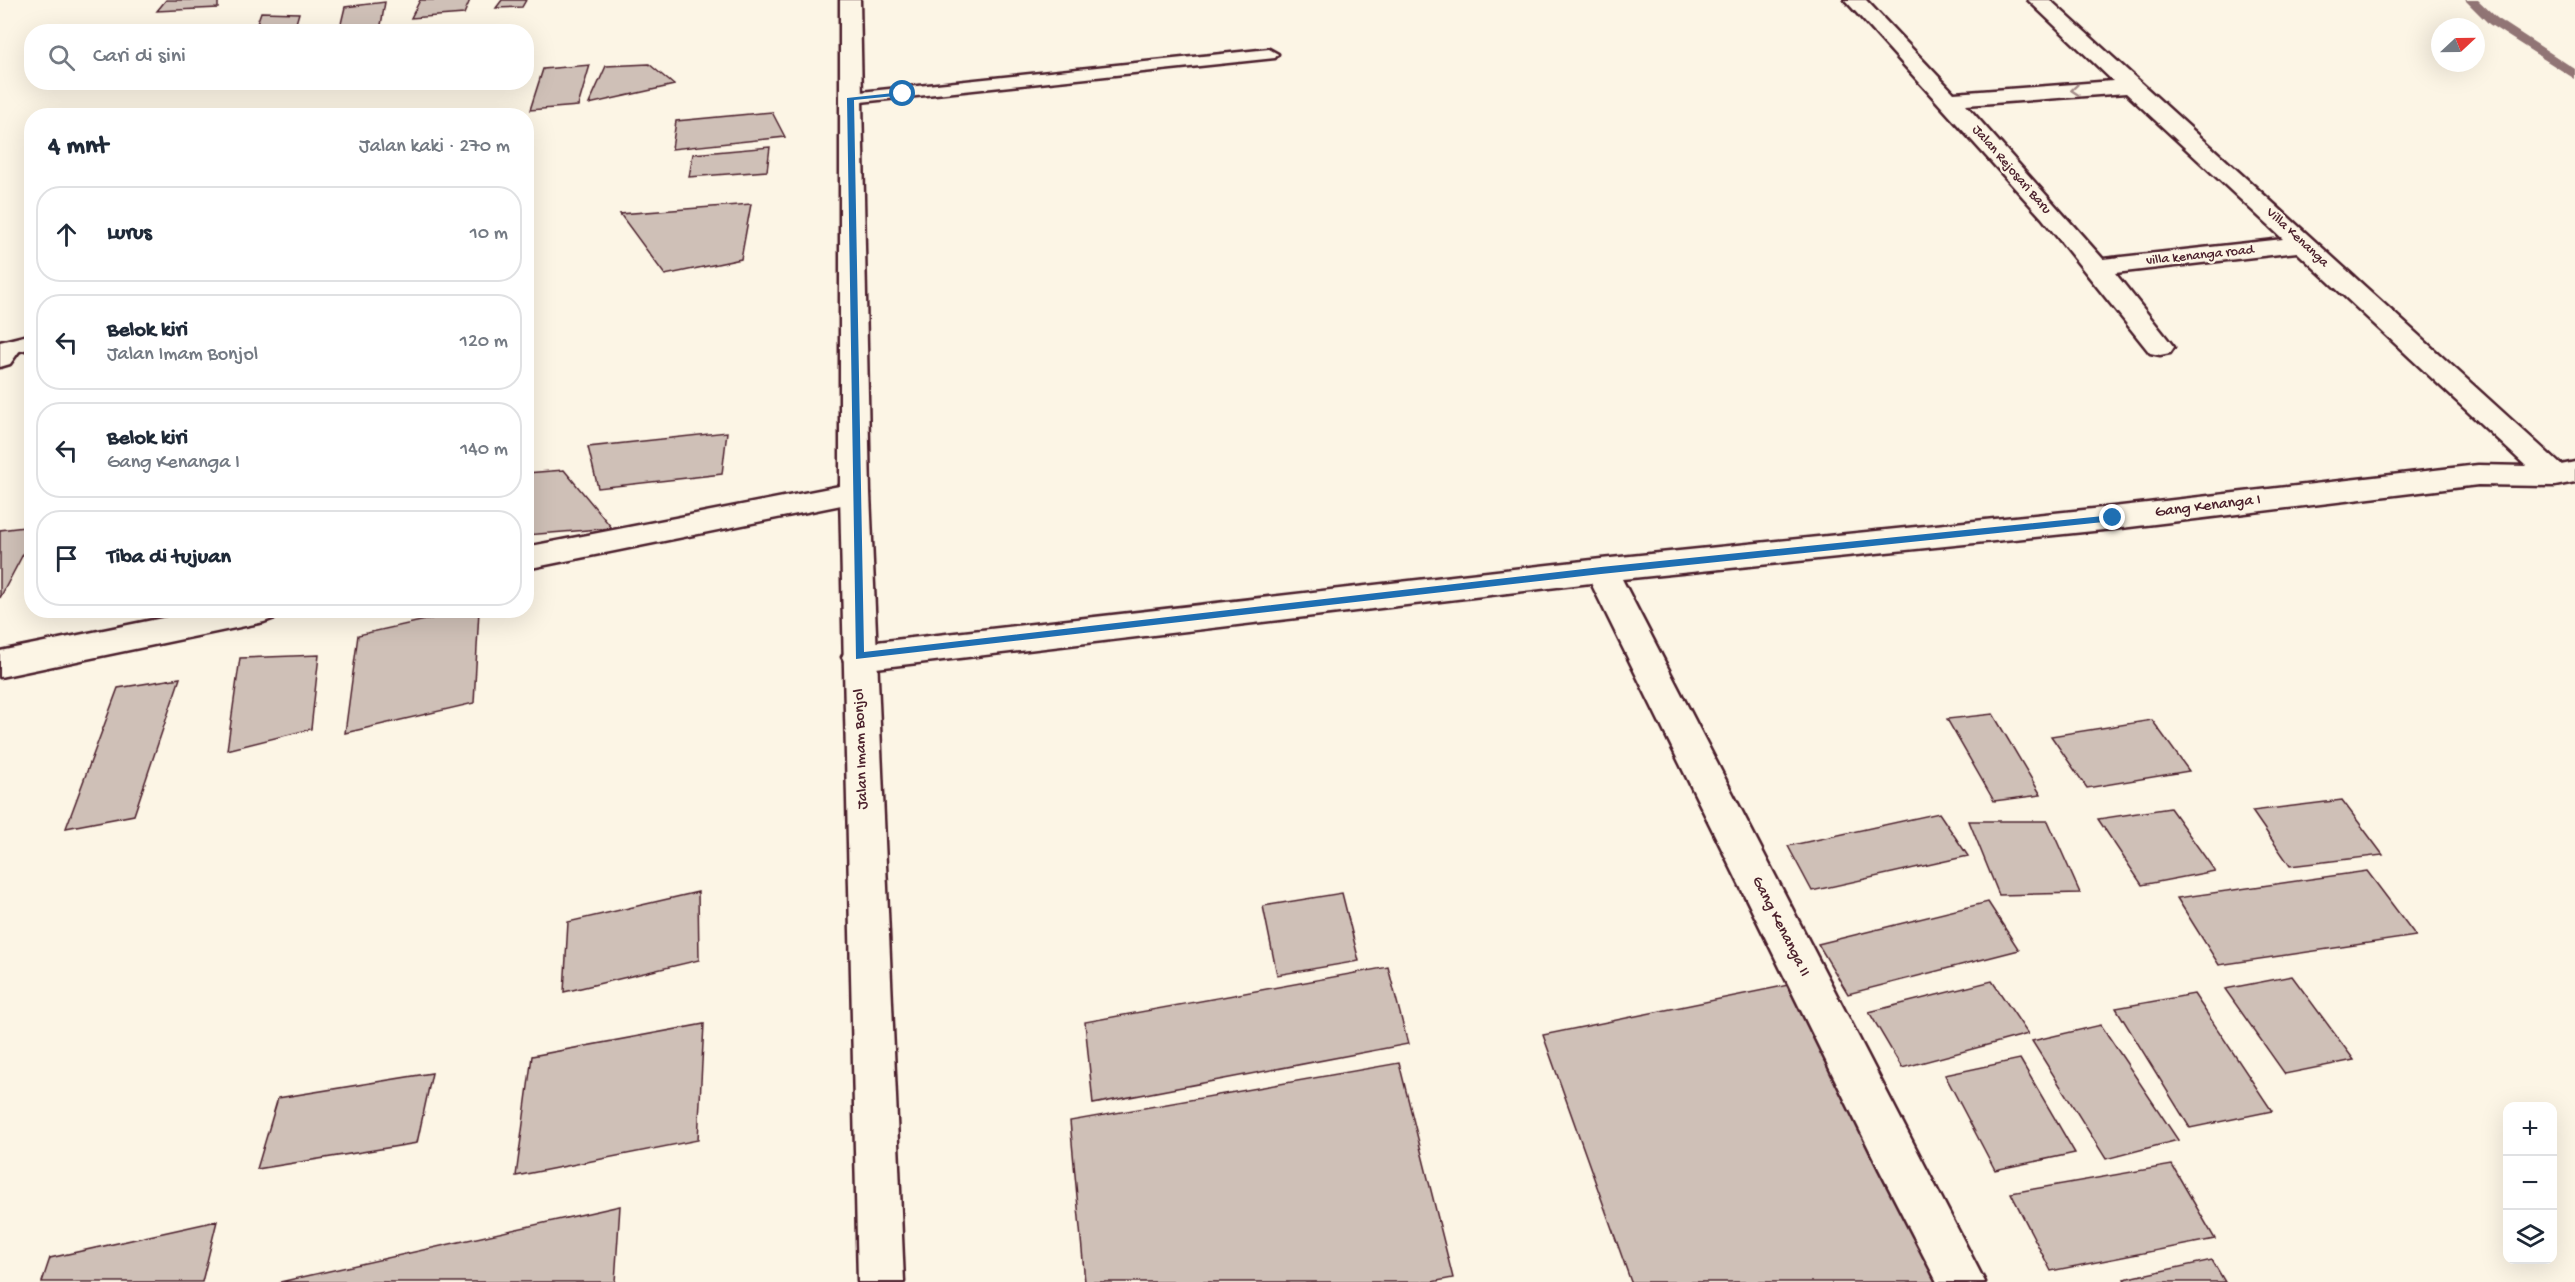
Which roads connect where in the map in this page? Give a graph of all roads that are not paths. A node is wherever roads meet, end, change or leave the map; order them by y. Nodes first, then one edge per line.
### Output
1 (850, 0) edge
2 (1855, 0) edge
3 (2038, 0) edge
4 (1269, 54) dead end
5 (2133, 86) junction
6 (851, 98) junction
7 (1949, 100) junction
8 (2304, 244) junction
9 (2096, 267) junction
10 (24, 344) edge
11 (2160, 347) dead end
12 (2, 353) edge
13 (2565, 474) edge
14 (855, 493) junction
15 (534, 556) edge
16 (1601, 570) junction
17 (225, 618) edge
18 (859, 657) junction
19 (0, 664) edge
20 (880, 1282) edge
21 (1962, 1282) edge

1 - 6 street, Jalan Imam Bonjol
2 - 7 street, Jalan Rejosari Baru
3 - 5 street, Villa Kenanga
4 - 6 lane
5 -> 7 street
5 - 8 street, Villa Kenanga
6 - 14 street, Jalan Imam Bonjol
7 - 9 street, Jalan Rejosari Baru
8 - 9 street, villa kenanga road
8 - 13 street, Villa Kenanga
9 - 11 street, Jalan Rejosari Baru
10 - 12 lane
13 - 16 street, Gang Kenanga I
14 - 15 street
14 - 18 street, Jalan Imam Bonjol
16 - 18 street, Gang Kenanga I
16 - 21 street, Gang Kenanga II
17 - 19 street
18 - 20 street, Jalan Imam Bonjol

